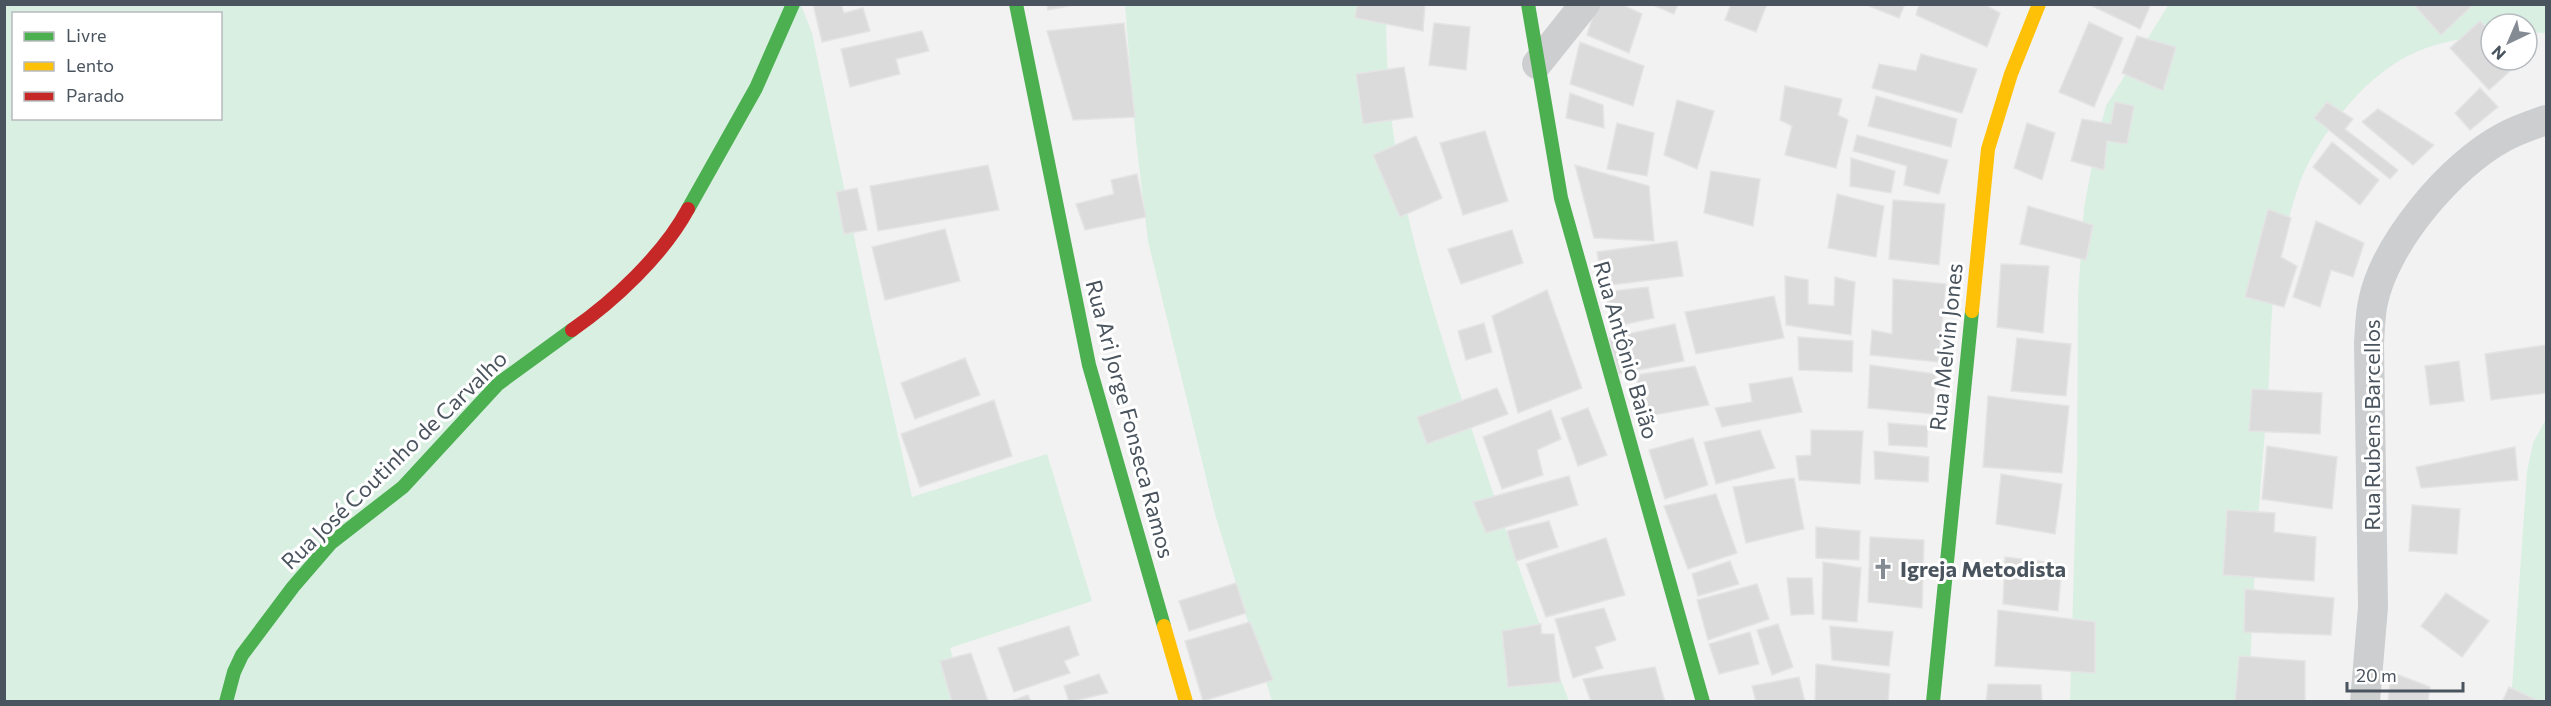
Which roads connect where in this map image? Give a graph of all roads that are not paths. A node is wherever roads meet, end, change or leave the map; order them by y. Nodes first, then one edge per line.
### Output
1 (793, 4) edge
2 (1016, 4) edge
3 (1528, 4) edge
4 (1585, 4) edge
5 (2038, 4) edge
6 (1537, 64) junction
7 (2547, 120) edge
8 (226, 702) edge
9 (1186, 702) edge
10 (1703, 702) edge
11 (1933, 702) edge
12 (2365, 702) edge

1 - 8 street, Rua José Coutinho de Carvalho
2 - 9 street, Rua Ari Jorge Fonseca Ramos
3 - 6 street, Rua Antônio Baião
4 - 6 street
5 - 11 street, Rua Melvin Jones
6 - 10 street, Rua Antônio Baião
7 - 12 street, Rua Rubens Barcellos

